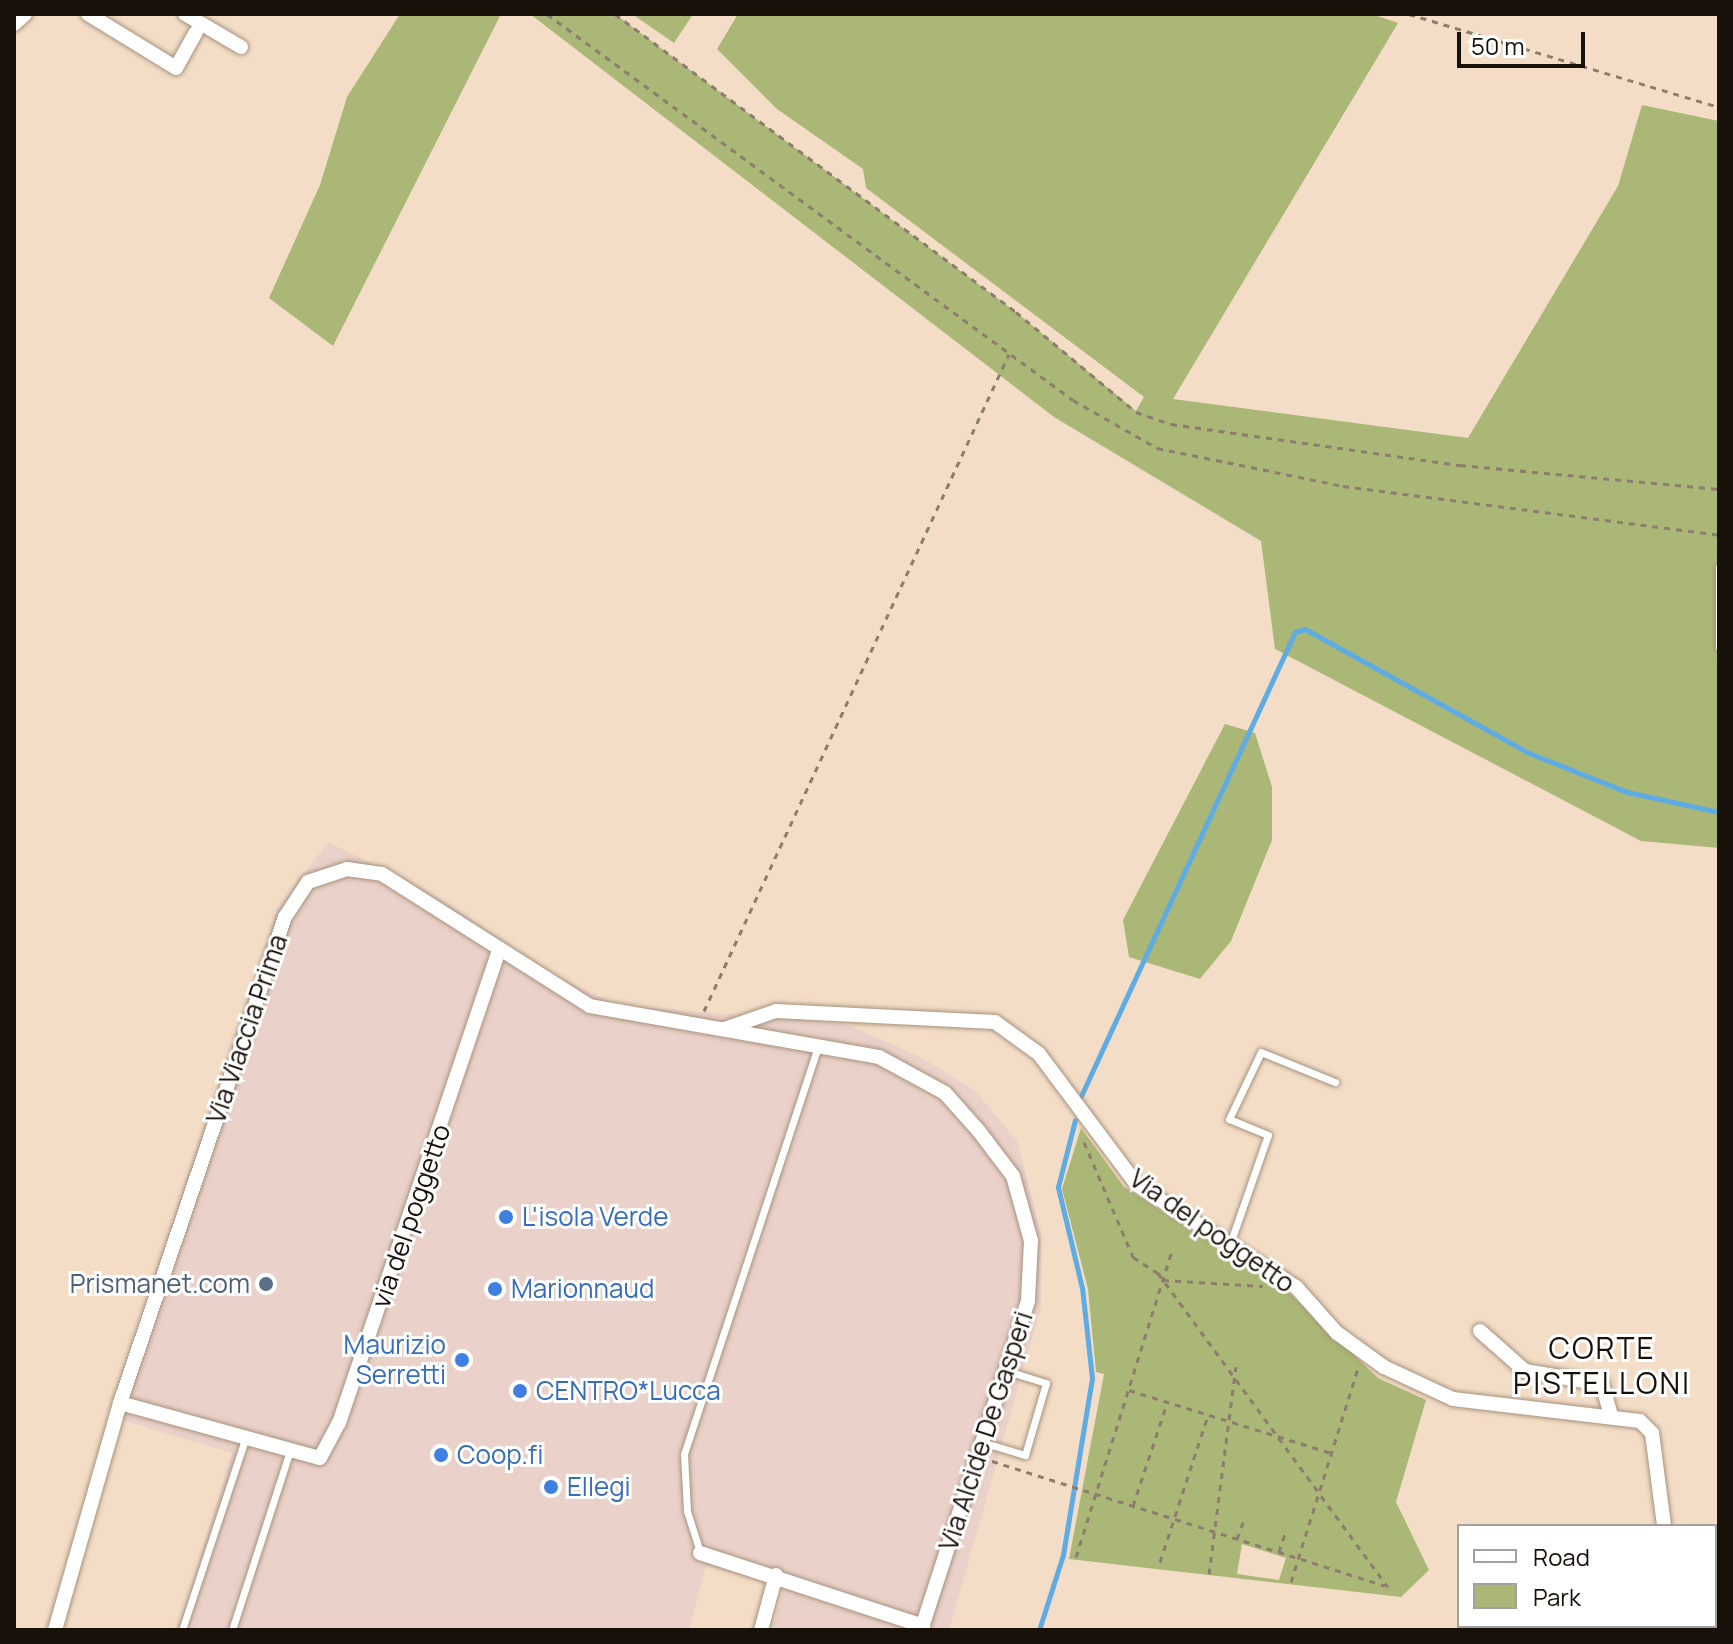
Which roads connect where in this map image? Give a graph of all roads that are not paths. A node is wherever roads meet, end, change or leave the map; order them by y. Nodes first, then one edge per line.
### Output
1 (25, 14) edge
2 (88, 14) edge
3 (185, 14) edge
4 (14, 24) edge
5 (196, 32) dead end
6 (241, 47) dead end
7 (1719, 567) edge
8 (1719, 647) edge
9 (498, 954) junction
10 (727, 1031) junction
11 (820, 1042) junction
12 (1335, 1082) dead end
13 (1231, 1241) junction
14 (1480, 1331) dead end
15 (1007, 1371) junction
16 (120, 1403) junction
17 (1611, 1415) junction
18 (245, 1440) junction
19 (985, 1443) junction
20 (289, 1454) junction
21 (1664, 1524) edge
22 (700, 1553) joint
23 (776, 1575) junction
24 (922, 1628) edge
25 (55, 1630) edge
26 (182, 1630) edge
27 (232, 1630) edge
28 (761, 1630) edge

1 - 4 street
2 - 5 street
3 - 6 street
7 - 8 lane
9 - 10 street, Via Viaccia Prima
9 - 16 street, Via Viaccia Prima
9 - 20 street, via del poggetto
10 - 11 street, Via Alcide De Gasperi
10 - 13 street, Via del poggetto
11 - 15 street, Via Alcide De Gasperi
11 - 22 lane
12 - 13 lane
13 - 17 street, Via del poggetto
14 - 17 street
15 - 19 street, Via Alcide De Gasperi
15 - 19 lane
16 - 18 street, via del poggetto
16 - 25 street, Via Viaccia Prima
17 - 21 street
18 - 20 street, via del poggetto
18 - 26 lane
19 - 24 street, Via Alcide De Gasperi
20 - 27 lane
22 - 23 street
23 - 24 street
23 - 28 street

